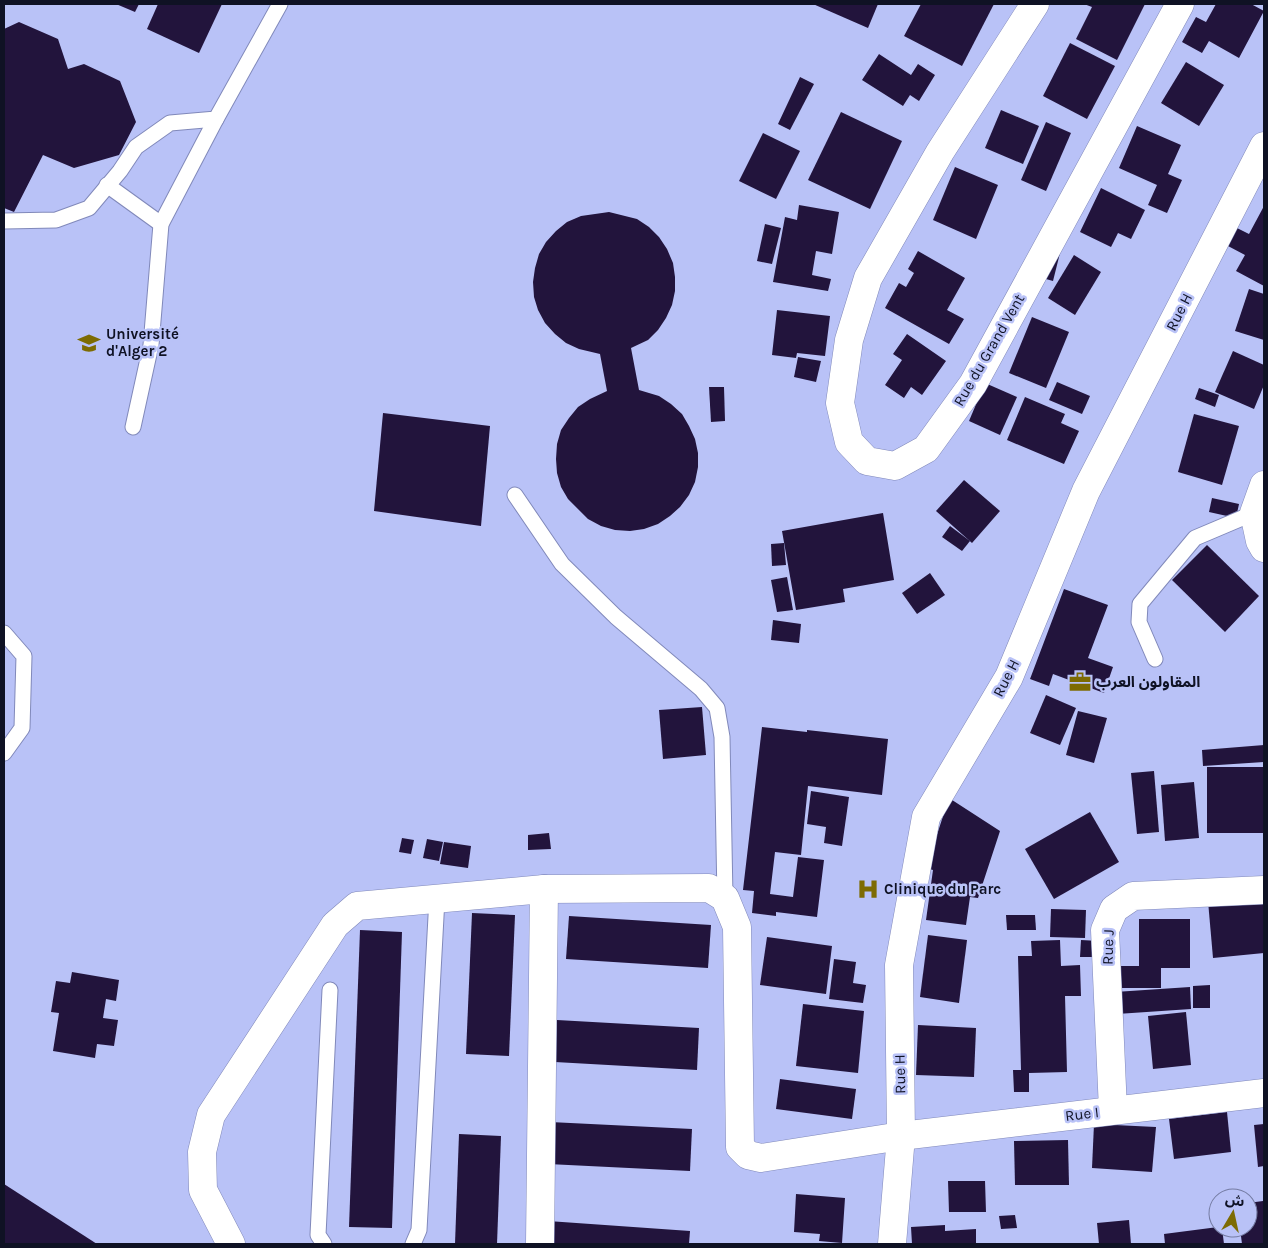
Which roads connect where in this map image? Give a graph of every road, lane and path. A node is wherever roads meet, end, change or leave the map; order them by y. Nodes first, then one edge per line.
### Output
1 (280, 4) edge
2 (1035, 4) edge
3 (1180, 4) edge
4 (216, 119) junction
5 (1264, 146) edge
6 (107, 185) junction
7 (4, 220) edge
8 (161, 224) junction
9 (133, 427) dead end
10 (1264, 485) edge
11 (515, 495) dead end
12 (1254, 513) junction
13 (1264, 548) edge
14 (4, 633) edge
15 (1155, 659) dead end
16 (4, 753) edge
17 (544, 889) junction
18 (1264, 890) edge
19 (437, 898) junction
20 (725, 898) junction
21 (330, 990) dead end
22 (1264, 1093) edge
23 (1113, 1110) junction
24 (901, 1136) junction
25 (231, 1244) edge
26 (324, 1244) edge
27 (413, 1244) edge
28 (540, 1244) edge
29 (892, 1244) edge

1 - 4 lane
2 - 3 street, Rue du Grand Vent
4 - 6 lane
4 - 8 lane
5 - 24 street, Rue H
6 - 7 lane
6 - 8 lane
8 - 9 lane
10 - 12 street
11 - 20 lane
12 - 13 street
12 - 15 lane
14 - 16 lane
17 - 19 street
17 - 20 street
17 - 28 street
18 - 23 street, Rue J
19 - 25 street
19 - 27 lane
20 - 24 street, Rue I
21 - 26 lane
22 - 23 street, Rue I
23 - 24 street, Rue I
24 - 29 street, Rue H

